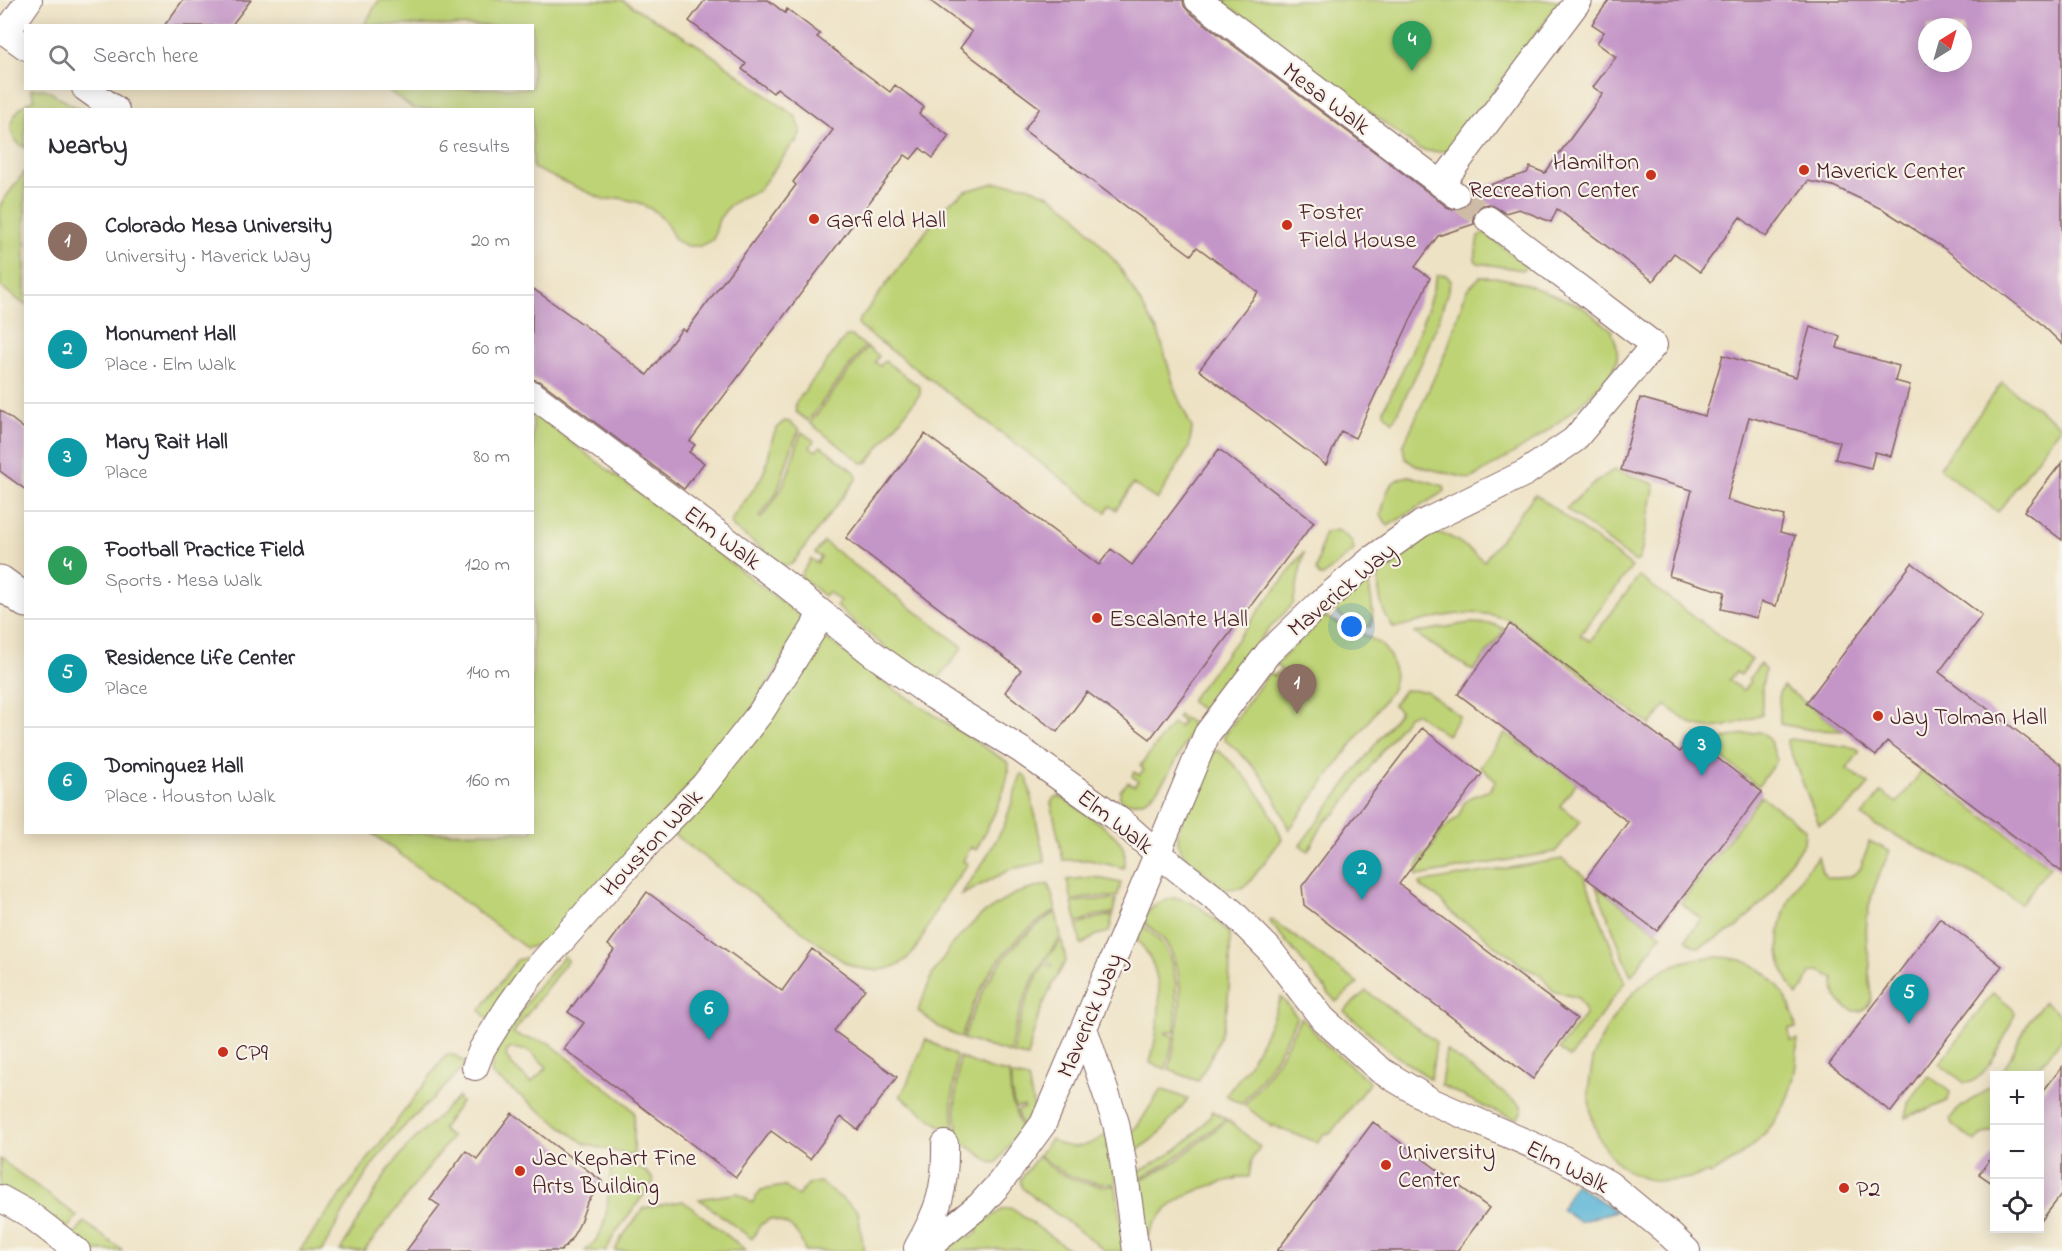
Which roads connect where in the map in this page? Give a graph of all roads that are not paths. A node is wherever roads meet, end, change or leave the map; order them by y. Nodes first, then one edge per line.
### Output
1 (29, 0) edge
2 (1198, 0) edge
3 (1579, 0) edge
4 (11, 36) edge
5 (88, 90) edge
6 (113, 108) edge
7 (1488, 219) tunnel mouth
8 (534, 396) edge
9 (0, 582) edge
10 (24, 600) edge
11 (820, 612) junction
12 (1157, 853) junction
13 (1084, 1028) junction
14 (475, 1067) dead end
15 (945, 1144) dead end
16 (0, 1198) edge
17 (77, 1251) edge
18 (915, 1251) edge
19 (923, 1251) edge
20 (1136, 1251) edge
21 (1687, 1251) edge

1 - 4 street
2 - 3 street, Mesa Walk
5 - 6 street
7 - 12 street, Maverick Way
8 - 11 street, Elm Walk
9 - 10 street
11 - 12 street, Elm Walk
11 - 14 street, Houston Walk
12 - 13 street, Maverick Way
12 - 21 street, Elm Walk
13 - 19 street, Maverick Way
13 - 20 street
15 - 18 street
16 - 17 street

